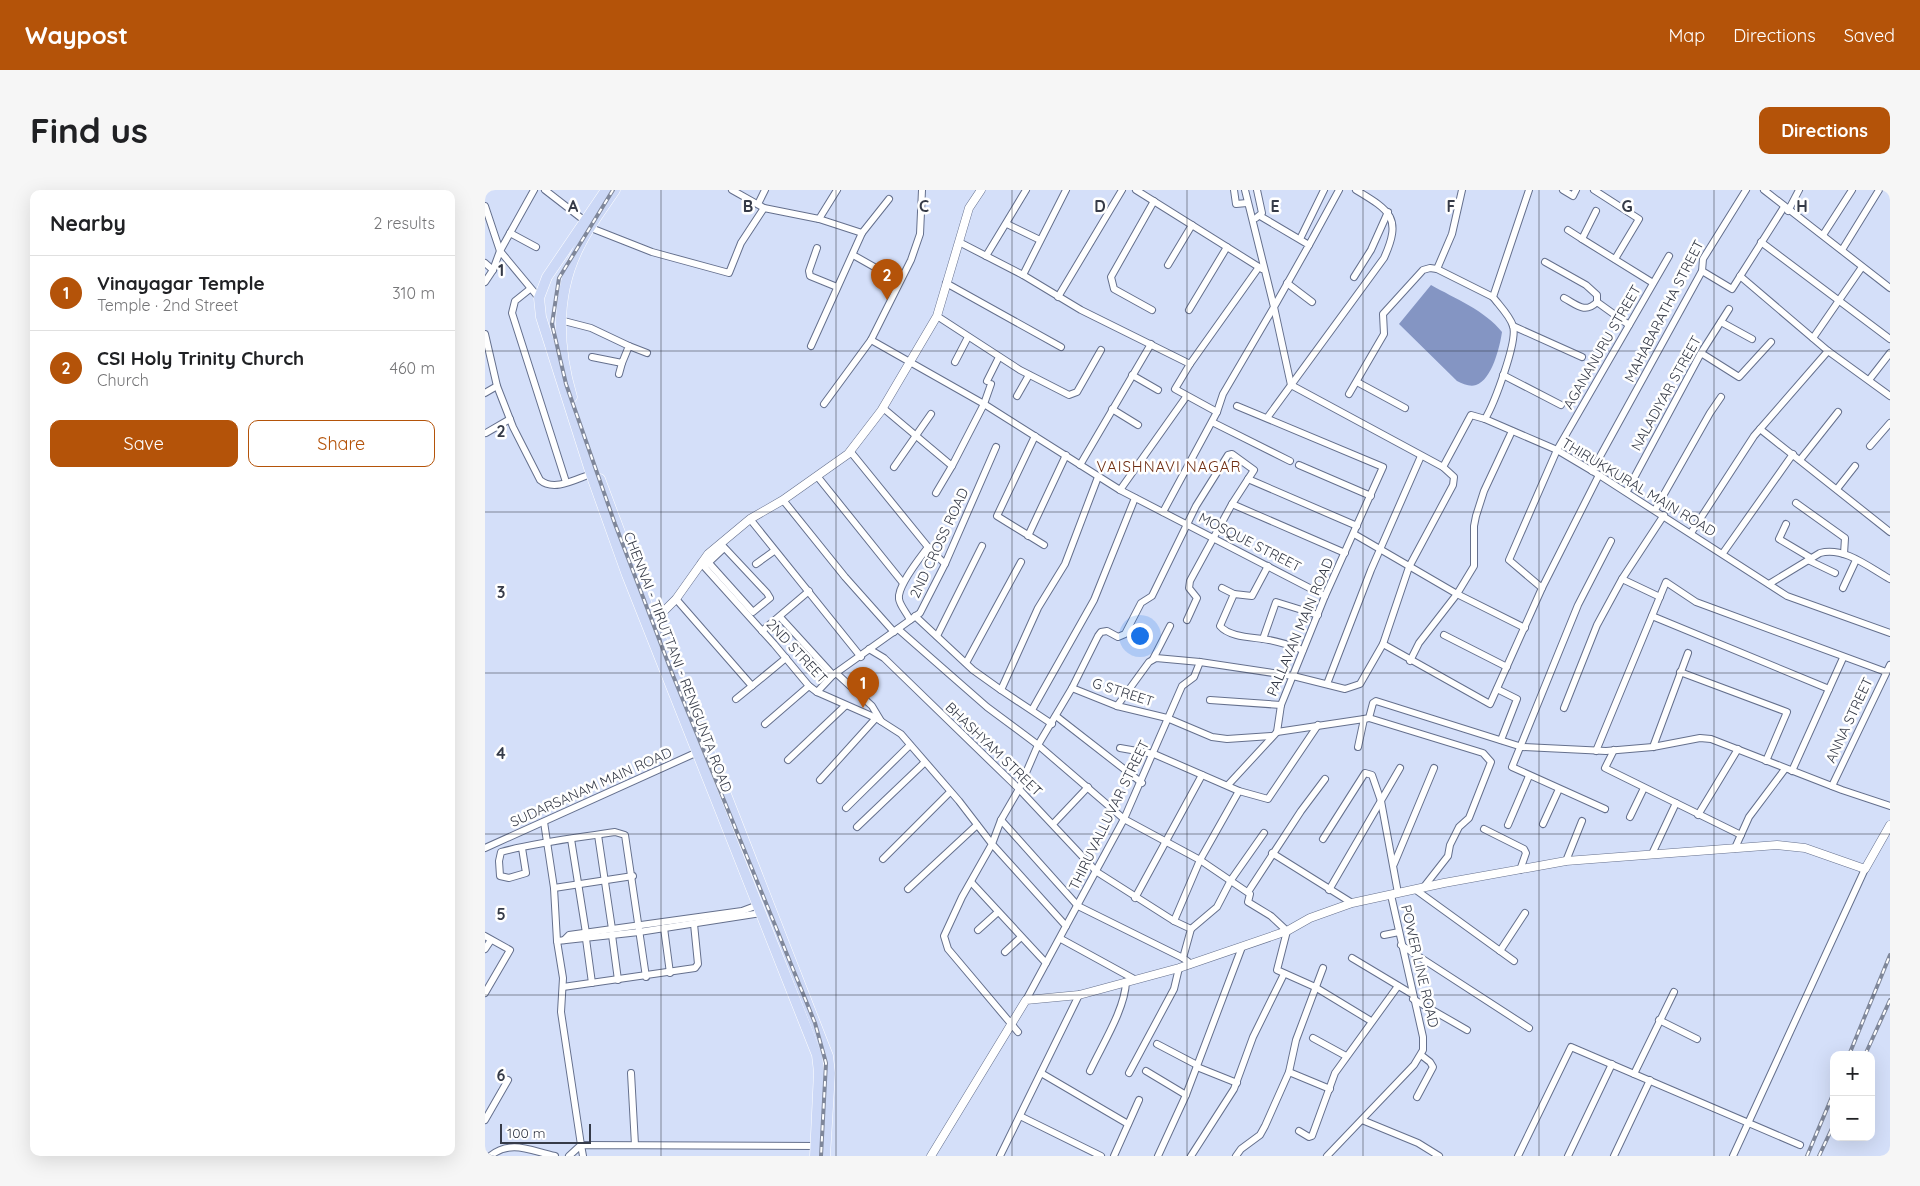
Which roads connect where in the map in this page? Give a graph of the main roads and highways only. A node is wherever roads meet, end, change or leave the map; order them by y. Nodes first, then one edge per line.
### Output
1 (606, 190) edge
2 (615, 190) edge
3 (588, 224) junction
4 (562, 257) junction
5 (572, 262) junction
6 (560, 325) junction
7 (547, 333) junction
8 (649, 610) junction
9 (662, 613) road end
10 (650, 622) junction
11 (703, 750) junction
12 (820, 1151) edge

1 - 3 highway, CHENNAI - TIRUTTANI - RENIGUNTA ROAD
2 - 3 highway, CHENNAI - TIRUTTANI - RENIGUNTA ROAD
3 - 4 highway, CHENNAI - TIRUTTANI - RENIGUNTA ROAD
3 - 5 highway, CHENNAI - TIRUTTANI - RENIGUNTA ROAD
4 - 5 highway
4 - 7 highway, CHENNAI - TIRUTTANI - RENIGUNTA ROAD
5 - 6 highway, CHENNAI - TIRUTTANI - RENIGUNTA ROAD
6 - 7 highway
6 - 8 highway, CHENNAI - TIRUTTANI - RENIGUNTA ROAD
7 - 10 highway, CHENNAI - TIRUTTANI - RENIGUNTA ROAD
8 - 9 highway
8 - 10 highway, CHENNAI - TIRUTTANI - RENIGUNTA ROAD
10 - 11 highway, CHENNAI - TIRUTTANI - RENIGUNTA ROAD
11 - 12 highway, CHENNAI - TIRUTTANI - RENIGUNTA ROAD
11 - 12 highway, CHENNAI - TIRUTTANI - RENIGUNTA ROAD

